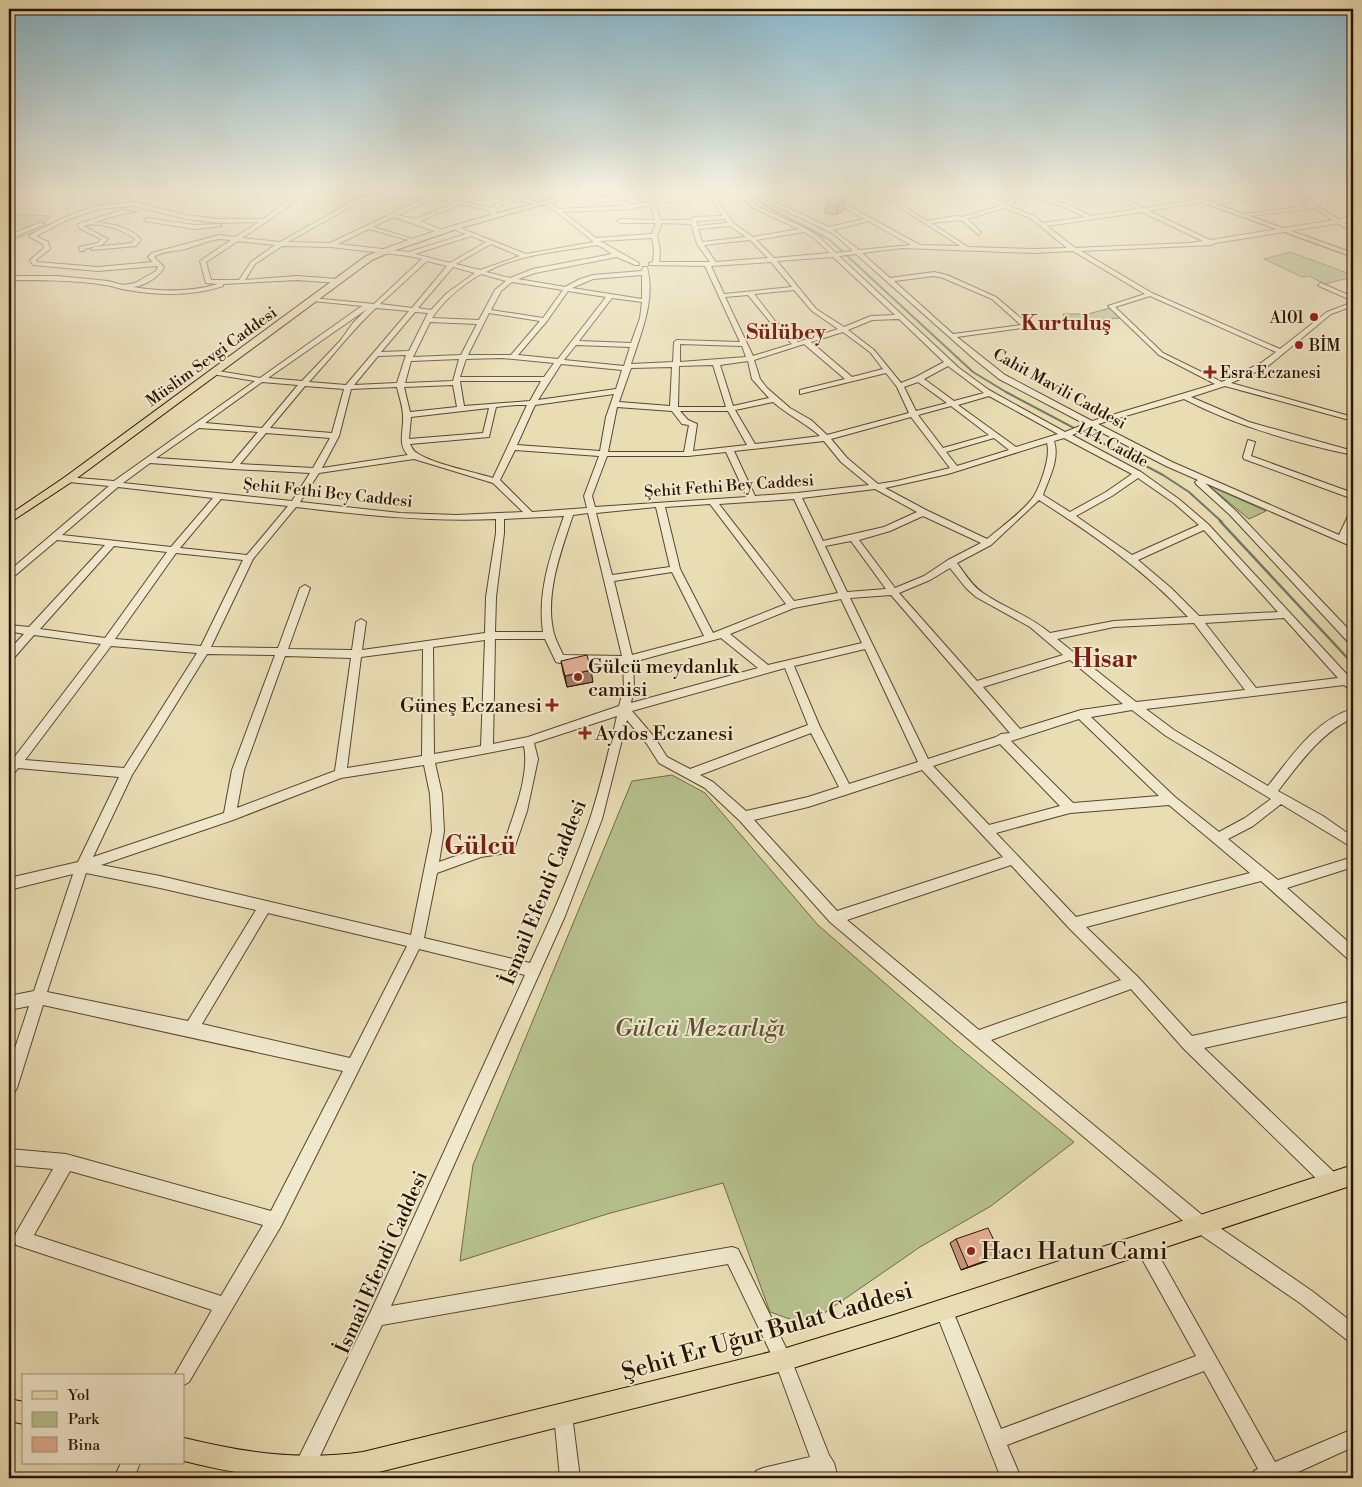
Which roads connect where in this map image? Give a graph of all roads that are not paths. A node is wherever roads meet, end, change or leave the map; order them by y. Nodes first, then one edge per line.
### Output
1 (34, 261) edge
2 (154, 261) edge
3 (203, 261) edge
4 (255, 261) edge
5 (364, 261) edge
6 (424, 261) edge
7 (434, 261) edge
8 (457, 261) edge
9 (509, 261) edge
10 (547, 261) edge
11 (585, 261) edge
12 (633, 261) edge
13 (650, 261) edge
14 (751, 261) edge
15 (774, 261) edge
16 (845, 261) edge
17 (868, 261) edge
18 (1094, 261) edge
19 (156, 264) junction
20 (452, 264) junction
21 (711, 264) junction
22 (647, 267) junction
23 (551, 268) junction
24 (478, 271) junction
25 (9, 278) edge
26 (511, 280) junction
27 (891, 280) junction
28 (338, 281) junction
29 (241, 282) junction
30 (228, 283) junction
31 (1321, 285) dead end
32 (123, 287) junction
33 (567, 288) junction
34 (798, 288) junction
35 (750, 293) junction
36 (1150, 294) junction
37 (721, 296) junction
38 (609, 297) junction
39 (313, 299) junction
40 (1353, 299) edge
41 (646, 302) junction
42 (1353, 304) edge
43 (372, 306) junction
44 (412, 310) junction
45 (488, 311) junction
46 (433, 312) junction
47 (900, 317) junction
48 (428, 320) junction
49 (544, 320) junction
50 (482, 322) junction
51 (842, 330) junction
52 (951, 336) junction
53 (805, 341) junction
54 (575, 342) junction
55 (745, 344) junction
56 (796, 344) junction
57 (634, 345) junction
58 (1281, 352) junction
59 (377, 354) junction
60 (409, 356) junction
61 (513, 357) junction
62 (463, 358) junction
63 (750, 359) junction
64 (558, 362) junction
65 (716, 363) junction
66 (948, 363) junction
67 (674, 365) junction
68 (627, 367) junction
69 (888, 370) junction
70 (214, 372) junction
71 (546, 379) junction
72 (919, 379) junction
73 (261, 380) junction
74 (851, 380) junction
75 (456, 381) junction
76 (303, 384) junction
77 (1223, 385) junction
78 (400, 386) junction
79 (900, 386) junction
80 (348, 387) junction
81 (618, 391) junction
82 (803, 392) dead end
83 (988, 394) junction
84 (1185, 397) junction
85 (774, 399) junction
86 (532, 403) junction
87 (614, 404) junction
88 (950, 404) junction
89 (492, 406) junction
90 (461, 409) junction
91 (674, 409) junction
92 (730, 409) junction
93 (914, 413) junction
94 (408, 415) junction
95 (1353, 418) edge
96 (1090, 424) junction
97 (196, 425) junction
98 (266, 430) junction
99 (1068, 434) junction
100 (996, 435) junction
101 (335, 436) junction
102 (826, 438) junction
103 (1049, 440) junction
104 (405, 442) junction
105 (1251, 442) dead end
106 (752, 446) junction
107 (512, 447) junction
108 (729, 449) junction
109 (1015, 450) junction
110 (942, 451) junction
111 (1353, 453) edge
112 (604, 454) junction
113 (688, 454) junction
114 (415, 456) junction
115 (148, 460) junction
116 (1169, 464) junction
117 (233, 467) junction
118 (955, 469) junction
119 (316, 471) junction
120 (1138, 474) junction
121 (69, 479) junction
122 (496, 481) junction
123 (116, 484) junction
124 (877, 487) junction
125 (219, 496) junction
126 (797, 496) junction
127 (1038, 496) junction
128 (1353, 496) edge
129 (752, 499) junction
130 (713, 502) junction
131 (294, 504) junction
132 (660, 505) junction
133 (591, 510) junction
134 (923, 512) junction
135 (569, 513) junction
136 (1353, 514) edge
137 (530, 515) junction
138 (500, 516) junction
139 (1070, 516) junction
140 (9, 520) edge
141 (1205, 526) junction
142 (56, 537) junction
143 (854, 539) junction
144 (1342, 540) junction
145 (112, 543) junction
146 (988, 543) junction
147 (821, 544) junction
148 (1353, 544) edge
149 (174, 550) junction
150 (250, 558) junction
151 (1132, 559) junction
152 (951, 562) junction
153 (675, 569) junction
154 (9, 576) edge
155 (609, 579) junction
156 (305, 588) dead end
157 (892, 592) junction
158 (843, 595) junction
159 (792, 605) junction
160 (1285, 615) junction
161 (1196, 619) junction
162 (361, 622) dead end
163 (9, 628) edge
164 (33, 630) junction
165 (722, 633) junction
166 (549, 635) junction
167 (490, 636) junction
168 (1049, 637) junction
169 (710, 638) junction
170 (1353, 640) edge
171 (108, 642) junction
172 (428, 644) junction
173 (867, 646) junction
174 (204, 650) junction
175 (283, 652) junction
176 (356, 654) junction
177 (9, 656) edge
178 (1072, 656) junction
179 (628, 660) junction
180 (788, 664) junction
181 (766, 670) junction
182 (1350, 684) edge
183 (976, 686) junction
184 (1254, 693) junction
185 (1134, 706) junction
186 (624, 709) junction
187 (1353, 713) edge
188 (1081, 714) junction
189 (814, 727) junction
190 (1017, 733) junction
191 (1001, 738) junction
192 (528, 741) junction
193 (488, 750) junction
194 (428, 759) junction
195 (925, 764) junction
196 (11, 766) edge
197 (127, 773) junction
198 (340, 774) junction
199 (690, 774) junction
200 (846, 790) junction
201 (1275, 795) junction
202 (1171, 800) junction
203 (1070, 808) junction
204 (229, 816) junction
205 (744, 817) junction
206 (988, 830) junction
207 (1218, 839) junction
208 (1353, 843) edge
209 (1014, 859) junction
210 (1353, 862) edge
211 (82, 866) junction
212 (431, 870) junction
213 (1263, 875) junction
214 (9, 884) edge
215 (1276, 886) junction
216 (265, 906) junction
217 (835, 918) junction
218 (1074, 924) junction
219 (416, 942) junction
220 (1353, 955) edge
221 (533, 970) junction
222 (1133, 982) junction
223 (38, 996) junction
224 (9, 1003) edge
225 (1353, 1008) edge
226 (190, 1029) junction
227 (977, 1038) junction
228 (1189, 1044) junction
229 (354, 1066) junction
230 (9, 1088) edge
231 (9, 1157) edge
232 (66, 1162) junction
233 (1353, 1175) edge
234 (1332, 1182) junction
235 (275, 1220) junction
236 (1201, 1225) junction
237 (1143, 1244) junction
238 (225, 1306) junction
239 (944, 1310) junction
240 (377, 1317) junction
241 (1353, 1334) edge
242 (783, 1360) junction
243 (1208, 1360) junction
244 (184, 1374) edge
245 (9, 1410) edge
246 (22, 1413) edge
247 (563, 1415) junction
248 (1353, 1438) edge
249 (996, 1440) junction
250 (185, 1450) edge
251 (131, 1464) edge
252 (247, 1471) edge
253 (826, 1471) edge
254 (311, 1473) edge
255 (1269, 1477) edge
256 (124, 1478) edge
257 (570, 1478) edge
258 (763, 1478) edge
259 (1011, 1478) edge

1 - 19 street
2 - 19 street
3 - 30 street
4 - 29 street
5 - 28 main road, Müslim Sevgi Caddesi
6 - 43 street
7 - 20 street
8 - 20 street
9 - 24 street
10 - 23 street
11 - 23 street
12 - 22 street
13 - 22 street, İsmail Efendi Caddesi
14 - 21 street
15 - 34 street
16 - 47 street, 144. Cadde
17 - 27 street, Cahit Mavili Caddesi
18 - 36 street
19 - 32 street
20 - 24 street
20 - 44 street
21 - 22 street
21 - 37 street
22 - 33 street
22 - 41 street, İsmail Efendi Caddesi
23 - 26 street
24 - 26 street
24 - 46 street
25 - 32 street
26 - 33 street
26 - 45 street
27 - 52 street, Cahit Mavili Caddesi
27 - 52 street
28 - 29 street
28 - 39 main road, Müslim Sevgi Caddesi
29 - 30 street
30 - 32 street
31 - 40 street
33 - 38 street
33 - 49 street
34 - 35 street
34 - 51 street
35 - 37 street
35 - 56 street
36 - 58 street
36 - 77 street
37 - 55 street
38 - 41 street
38 - 54 street
39 - 43 street
39 - 70 main road, Müslim Sevgi Caddesi
41 - 57 street, İsmail Efendi Caddesi
42 - 58 street, Şehit Fethi Bey Caddesi
43 - 44 street
43 - 73 street
43 - 76 street
44 - 46 street
44 - 59 street
45 - 49 street
45 - 50 street
46 - 48 street
47 - 51 street
47 - 66 street, 144. Cadde
48 - 50 street
48 - 60 street
49 - 61 street
50 - 62 street
51 - 53 street
51 - 69 street
52 - 96 street, Cahit Mavili Caddesi
53 - 56 street
53 - 74 street
54 - 57 street
54 - 64 street
55 - 63 street
55 - 67 street
56 - 63 street
57 - 68 street, İsmail Efendi Caddesi
58 - 77 street, Şehit Fethi Bey Caddesi
59 - 60 street
59 - 80 street
60 - 62 street
60 - 78 street
61 - 62 street
61 - 64 street
62 - 75 street
63 - 65 street
63 - 85 street
64 - 68 street
64 - 71 street
65 - 67 street
65 - 92 street
66 - 72 street
66 - 83 street, 144. Cadde
67 - 68 street
67 - 91 street
68 - 81 street, İsmail Efendi Caddesi
69 - 74 street
69 - 79 street
70 - 73 street
70 - 121 main road, Müslim Sevgi Caddesi
71 - 75 street
71 - 86 street
72 - 79 street
72 - 88 street
73 - 76 street
73 - 97 street
74 - 82 street
75 - 78 street
75 - 90 street
76 - 80 street
76 - 98 street
77 - 84 street, Şehit Fethi Bey Caddesi
77 - 95 street
78 - 80 street
78 - 94 street
79 - 93 street
80 - 101 street
81 - 86 street
81 - 87 street, İsmail Efendi Caddesi
83 - 88 street
83 - 99 street, 144. Cadde
84 - 96 street, Şehit Fethi Bey Caddesi
84 - 111 street
85 - 92 street
85 - 102 street
86 - 89 street
86 - 107 street
87 - 91 street
87 - 112 street, İsmail Efendi Caddesi
88 - 93 street
88 - 100 street
89 - 90 street
89 - 104 street
90 - 94 street
91 - 92 street
91 - 113 street
92 - 106 street
93 - 102 street
93 - 110 street
94 - 104 street
96 - 99 street, Şehit Fethi Bey Caddesi
96 - 116 street, Cahit Mavili Caddesi
97 - 98 street
97 - 115 street
98 - 101 street
98 - 117 street
99 - 103 street, Şehit Fethi Bey Caddesi
99 - 120 street, 144. Cadde
100 - 109 street
100 - 110 street
101 - 119 street
102 - 106 street
102 - 124 street
103 - 109 street, Şehit Fethi Bey Caddesi
103 - 127 street
104 - 114 street
105 - 128 street
106 - 108 street
107 - 112 street
107 - 122 street
108 - 113 street
108 - 129 street
109 - 118 street, Şehit Fethi Bey Caddesi
110 - 118 street
112 - 113 street
112 - 133 street, İsmail Efendi Caddesi
114 - 119 street
114 - 122 street
115 - 117 street
115 - 123 street
116 - 144 street, Cahit Mavili Caddesi
116 - 170 street
117 - 119 street
118 - 124 street, Şehit Fethi Bey Caddesi
119 - 131 street
120 - 139 street
120 - 141 street, 144. Cadde
121 - 123 street, Şehit Fethi Bey Caddesi
121 - 140 main road, Müslim Sevgi Caddesi
122 - 137 street
123 - 125 street, Şehit Fethi Bey Caddesi
123 - 142 street
124 - 126 street, Şehit Fethi Bey Caddesi
124 - 134 street
125 - 131 street, Şehit Fethi Bey Caddesi
125 - 149 street
126 - 129 street, Şehit Fethi Bey Caddesi
126 - 147 street
127 - 139 street
127 - 146 street
129 - 130 street, Şehit Fethi Bey Caddesi
130 - 132 street, Şehit Fethi Bey Caddesi
130 - 159 street
131 - 138 street, Şehit Fethi Bey Caddesi
131 - 150 street
132 - 133 street, Şehit Fethi Bey Caddesi
132 - 153 street
133 - 135 street, Şehit Fethi Bey Caddesi
133 - 155 street, İsmail Efendi Caddesi
134 - 143 street
134 - 146 street
135 - 137 street, Şehit Fethi Bey Caddesi
135 - 166 street
136 - 144 street
137 - 138 street, Şehit Fethi Bey Caddesi
138 - 167 street
139 - 151 street
141 - 151 street
141 - 160 street, 144. Cadde
142 - 145 street
142 - 154 street
143 - 147 street
143 - 157 street
144 - 148 street, Cahit Mavili Caddesi
145 - 149 street
145 - 164 street
146 - 152 street
147 - 158 street
149 - 150 street
149 - 171 street
150 - 174 street
151 - 161 street
152 - 157 street
152 - 168 street
153 - 155 street
153 - 169 street
155 - 179 street, İsmail Efendi Caddesi
156 - 175 street
157 - 158 street
157 - 183 street
158 - 159 street
158 - 173 street
159 - 165 street
160 - 161 street
160 - 182 street, 144. Cadde
161 - 168 street
161 - 184 street
162 - 176 street
163 - 164 street
164 - 171 street
164 - 177 street
165 - 169 street
165 - 181 street
166 - 167 street
166 - 179 street
167 - 172 street
167 - 193 street
168 - 178 street
169 - 179 street
171 - 174 street
171 - 196 street
172 - 176 street
172 - 194 street
173 - 180 street
173 - 195 street
174 - 175 street
174 - 197 street
175 - 176 street
175 - 204 street
176 - 198 street
178 - 183 street
178 - 185 street
179 - 186 street, İsmail Efendi Caddesi
180 - 181 street
180 - 189 street
181 - 186 street
182 - 184 street
183 - 190 street
184 - 185 street
185 - 188 street
185 - 201 street
186 - 192 street
186 - 199 street
186 - 221 street, İsmail Efendi Caddesi
187 - 201 street
188 - 190 street
188 - 202 street
189 - 199 street
189 - 200 street
190 - 191 street
191 - 195 street
191 - 203 street
192 - 193 street
192 - 212 street
193 - 194 street
194 - 198 street
194 - 212 street
195 - 200 street
195 - 206 street
196 - 197 street
197 - 211 street
198 - 204 street
199 - 205 street
200 - 205 street
201 - 207 street
201 - 208 street
202 - 203 street
202 - 207 street
203 - 206 street
204 - 211 street
205 - 217 street
206 - 209 street
207 - 213 street
209 - 217 street
209 - 218 street
210 - 215 street
211 - 214 street
211 - 216 street
211 - 223 street
212 - 219 street
213 - 215 street
213 - 218 street
215 - 220 street
216 - 219 street
216 - 226 street
217 - 227 street
218 - 222 street
219 - 221 street
219 - 229 street
221 - 240 street, İsmail Efendi Caddesi
222 - 227 street
222 - 228 street
223 - 224 street
223 - 226 street
223 - 230 street
225 - 228 street
226 - 229 street
227 - 236 street
228 - 234 street
229 - 235 street
231 - 232 street
232 - 235 street
232 - 238 street
233 - 234 main road, Şehit Er Uğur Bulat Caddesi
234 - 236 main road, Şehit Er Uğur Bulat Caddesi
235 - 238 street
236 - 237 main road, Şehit Er Uğur Bulat Caddesi
236 - 241 street
237 - 239 main road, Şehit Er Uğur Bulat Caddesi
237 - 243 street
238 - 244 street
239 - 242 main road, Şehit Er Uğur Bulat Caddesi
239 - 249 street
240 - 242 street
240 - 254 street, İsmail Efendi Caddesi
242 - 247 main road, Şehit Er Uğur Bulat Caddesi
242 - 253 street
243 - 249 street
243 - 255 street
245 - 246 main road
247 - 254 main road, Şehit Er Uğur Bulat Caddesi
247 - 257 street
248 - 255 street
249 - 259 street
250 - 252 main road, Şehit Er Uğur Bulat Caddesi
251 - 256 street
252 - 254 main road, Şehit Er Uğur Bulat Caddesi
253 - 258 street

